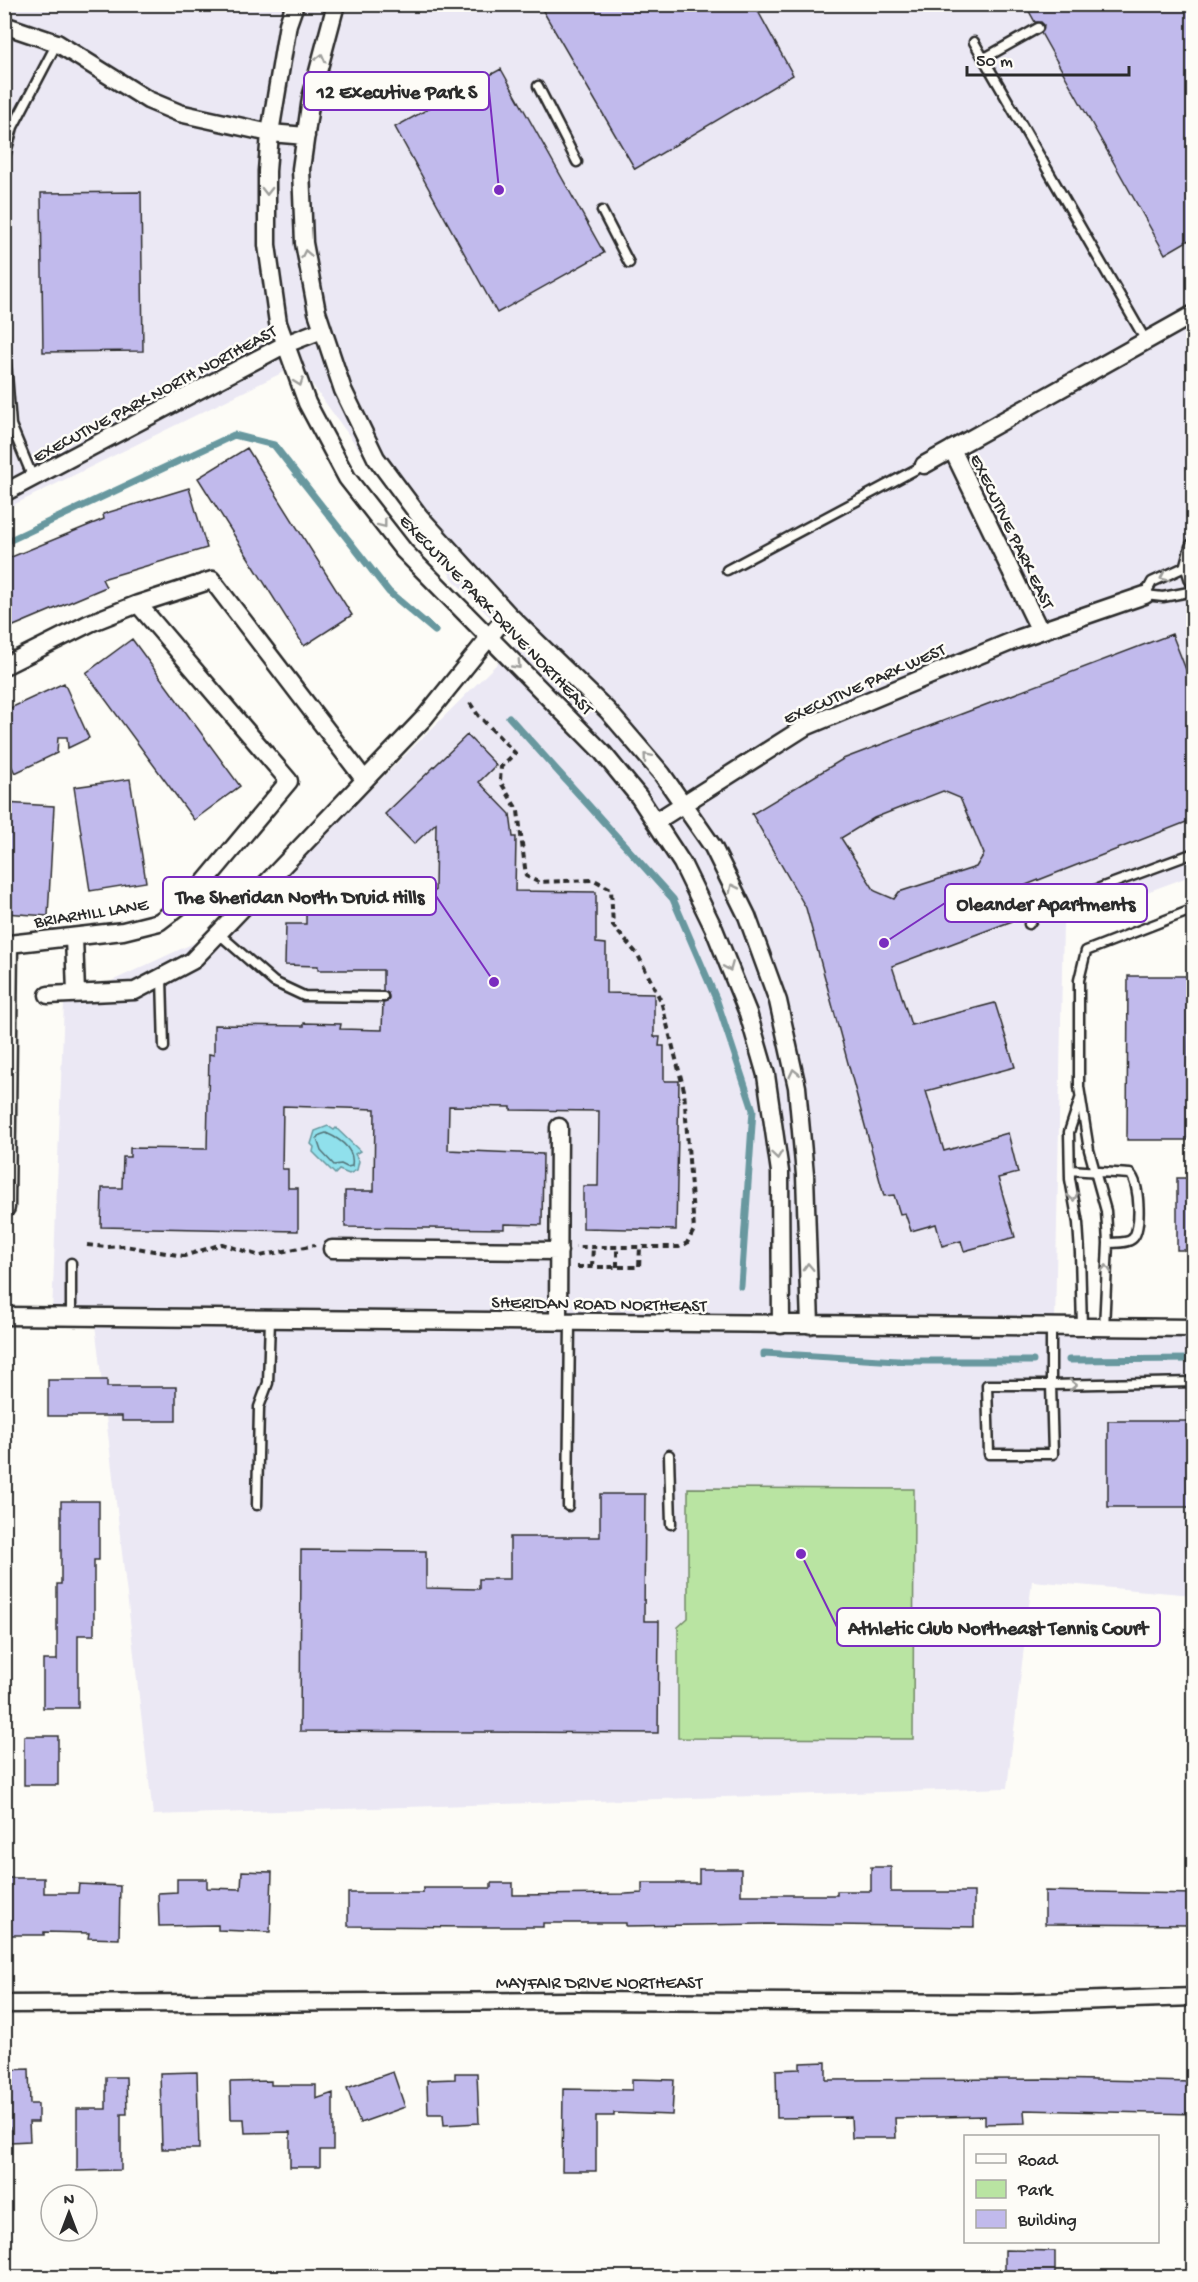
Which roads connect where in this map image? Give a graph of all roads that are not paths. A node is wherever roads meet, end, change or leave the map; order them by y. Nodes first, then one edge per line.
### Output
1 (295, 4) edge
2 (336, 4) edge
3 (4, 25) edge
4 (1038, 28) dead end
5 (974, 42) dead end
6 (57, 43) junction
7 (983, 59) junction
8 (538, 86) dead end
9 (270, 133) junction
10 (306, 136) junction
11 (4, 160) edge
12 (577, 162) dead end
13 (602, 210) dead end
14 (629, 263) dead end
15 (1194, 314) edge
16 (322, 330) junction
17 (4, 335) edge
18 (1146, 341) junction
19 (286, 344) junction
20 (952, 449) junction
21 (924, 465) joint
22 (33, 478) junction
23 (4, 493) edge
24 (1194, 547) edge
25 (727, 570) dead end
26 (1191, 573) edge
27 (1194, 591) edge
28 (1145, 595) junction
29 (138, 604) junction
30 (508, 614) junction
31 (1040, 631) junction
32 (489, 636) junction
33 (4, 666) edge
34 (364, 779) junction
35 (681, 804) junction
36 (655, 822) junction
37 (1194, 853) edge
38 (1194, 909) edge
39 (1029, 924) dead end
40 (218, 933) junction
41 (74, 936) junction
42 (162, 978) junction
43 (76, 993) junction
44 (48, 995) dead end
45 (383, 997) dead end
46 (164, 1047) dead end
47 (1080, 1098) junction
48 (560, 1127) dead end
49 (1070, 1170) junction
50 (1094, 1171) junction
51 (6, 1208) dead end
52 (1108, 1243) junction
53 (332, 1249) road end
54 (559, 1251) junction
55 (71, 1263) dead end
56 (4, 1316) edge
57 (71, 1318) junction
58 (270, 1319) junction
59 (564, 1322) junction
60 (781, 1325) junction
61 (810, 1325) junction
62 (1082, 1327) junction
63 (1051, 1328) junction
64 (1104, 1328) junction
65 (1194, 1328) edge
66 (1194, 1382) edge
67 (1051, 1385) junction
68 (669, 1455) dead end
69 (257, 1505) dead end
70 (568, 1506) dead end
71 (671, 1524) dead end
72 (1194, 1997) edge
73 (4, 2004) edge

1 - 9 street, EXECUTIVE PARK DRIVE NORTHEAST
10 -> 2 street, EXECUTIVE PARK DRIVE NORTHEAST
3 - 6 street
4 - 7 lane
5 - 7 lane
6 - 9 street
6 - 11 lane
7 - 18 lane
8 - 12 lane
9 - 10 street
9 -> 19 street, EXECUTIVE PARK DRIVE NORTHEAST
16 -> 10 street, EXECUTIVE PARK DRIVE NORTHEAST
13 - 14 lane
15 - 18 street
16 - 19 street, EXECUTIVE PARK NORTH NORTHEAST
16 - 30 street, EXECUTIVE PARK DRIVE NORTHEAST
17 - 22 lane
18 - 20 street
19 - 22 street, EXECUTIVE PARK NORTH NORTHEAST
19 -> 32 street, EXECUTIVE PARK DRIVE NORTHEAST
20 - 21 street
20 - 31 street, EXECUTIVE PARK EAST
21 - 25 lane
22 - 23 street, EXECUTIVE PARK NORTH NORTHEAST
24 - 26 street
26 -> 28 lane
27 - 28 lane
28 - 31 street, EXECUTIVE PARK WEST
29 - 33 street
29 - 34 street
29 - 41 street, BRIARHILL LANE
30 - 32 street
35 -> 30 street, EXECUTIVE PARK DRIVE NORTHEAST
31 - 35 street, EXECUTIVE PARK WEST
32 - 34 street
32 -> 36 street, EXECUTIVE PARK DRIVE NORTHEAST
34 - 40 street
35 - 36 street, EXECUTIVE PARK WEST
61 -> 35 street
36 -> 60 street
37 - 39 lane
38 - 47 lane
40 - 42 street
40 - 45 lane
41 - 43 street
41 - 51 street, BRIARHILL LANE
42 - 43 street
42 - 46 lane
43 - 44 street
47 - 49 lane
47 - 50 lane
48 - 54 street
49 - 50 lane
49 -> 62 lane
50 - 52 lane
50 - 52 lane
64 -> 52 lane
53 - 54 street
54 - 59 street
55 - 57 lane
56 - 57 street, SHERIDAN ROAD NORTHEAST
57 - 58 street, SHERIDAN ROAD NORTHEAST
58 - 59 street, SHERIDAN ROAD NORTHEAST
58 - 69 lane
59 - 60 street, SHERIDAN ROAD NORTHEAST
59 - 70 lane
60 - 61 street, SHERIDAN ROAD NORTHEAST
61 - 63 street, SHERIDAN ROAD NORTHEAST
62 - 63 street, SHERIDAN ROAD NORTHEAST
62 - 64 street, SHERIDAN ROAD NORTHEAST
63 - 67 lane
64 - 65 street, SHERIDAN ROAD NORTHEAST
67 -> 66 lane
67 - 67 lane
68 - 71 lane
72 - 73 street, MAYFAIR DRIVE NORTHEAST

